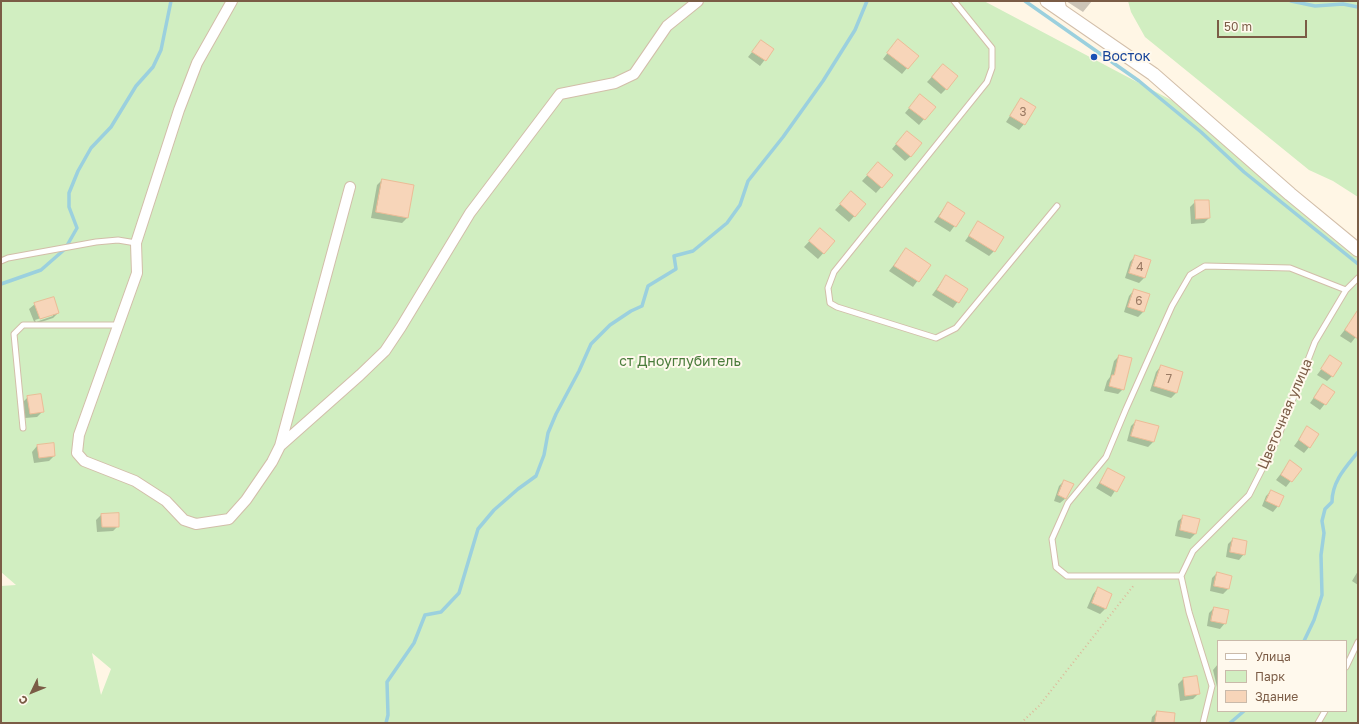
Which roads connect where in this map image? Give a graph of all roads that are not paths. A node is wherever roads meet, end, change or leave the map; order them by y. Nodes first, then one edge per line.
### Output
1 (232, 1) edge
2 (698, 1) edge
3 (954, 1) edge
4 (1047, 1) edge
5 (1064, 7) edge
6 (350, 186) dead end
7 (1057, 206) dead end
8 (136, 243) junction
9 (1358, 250) edge
10 (1, 261) edge
11 (1358, 278) edge
12 (1346, 290) junction
13 (120, 325) junction
14 (24, 428) dead end
15 (280, 446) junction
16 (1181, 576) junction
17 (1358, 642) edge
18 (1347, 665) edge
19 (1324, 712) edge
20 (1203, 723) edge
21 (1318, 723) edge

1 - 8 street
2 - 15 street
3 - 7 lane
4 - 5 street
5 - 9 street
6 - 15 street
8 - 10 lane
8 - 13 street
11 - 12 lane, Цветочная улица
12 - 16 lane, Цветочная улица
12 - 16 lane
13 - 14 lane
13 - 15 street
16 - 20 lane
17 - 18 lane
19 - 21 lane

